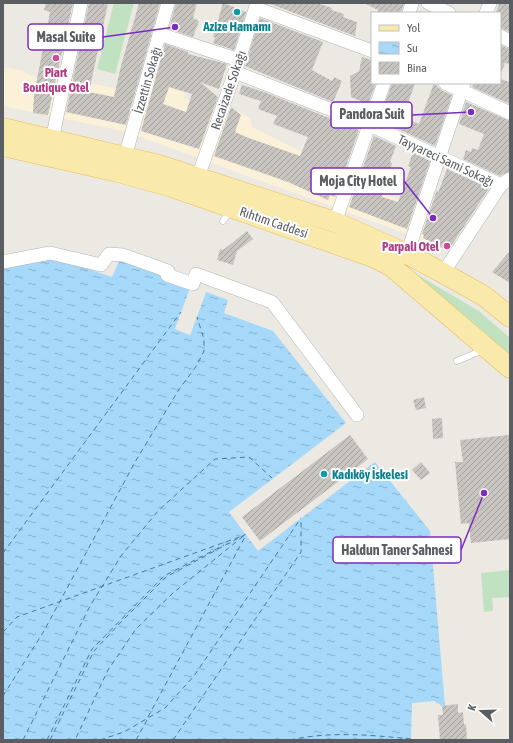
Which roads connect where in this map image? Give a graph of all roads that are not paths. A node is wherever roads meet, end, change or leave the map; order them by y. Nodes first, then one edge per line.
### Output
1 (81, 3) edge
2 (168, 3) edge
3 (428, 3) edge
4 (256, 6) edge
5 (447, 12) edge
6 (159, 34) junction
7 (501, 36) edge
8 (510, 41) edge
9 (371, 51) edge
10 (237, 66) junction
11 (384, 84) edge
12 (450, 84) edge
13 (463, 87) edge
14 (510, 113) edge
15 (370, 125) junction
16 (3, 128) edge
17 (52, 140) junction
18 (3, 146) edge
19 (125, 157) junction
20 (440, 158) junction
21 (198, 178) junction
22 (506, 182) edge
23 (232, 204) junction
24 (267, 214) junction
25 (335, 222) junction
26 (407, 254) junction
27 (3, 262) edge
28 (442, 273) junction
29 (510, 317) edge
30 (457, 361) dead end
31 (503, 362) edge
32 (358, 415) dead end

1 - 17 street
2 - 6 street, İzzettin Sokağı
3 - 5 street
4 - 9 street
4 - 10 street, Recaizade Sokağı
6 - 10 street, Tayyareci Sami Sokağı
6 - 19 street, İzzettin Sokağı
7 - 8 street
10 - 15 street, Tayyareci Sami Sokağı
10 - 21 street, Recaizade Sokağı
11 - 15 street
12 - 13 street
13 - 14 street
13 - 20 street
15 - 20 street, Tayyareci Sami Sokağı
15 - 25 street
16 - 17 main road, Rıhtım Caddesi
17 - 19 main road, Rıhtım Caddesi
18 - 23 main road, Rıhtım Caddesi
19 - 21 main road, Rıhtım Caddesi
20 - 22 street, Tayyareci Sami Sokağı
20 - 26 street
21 - 23 main road, Rıhtım Caddesi
22 - 28 street
23 - 24 main road, Rıhtım Caddesi
24 - 25 main road, Rıhtım Caddesi
24 - 31 main road, Rıhtım Caddesi
25 - 26 main road, Rıhtım Caddesi
26 - 28 main road, Rıhtım Caddesi
27 - 32 street
28 - 29 main road, Rıhtım Caddesi
30 - 31 lane

